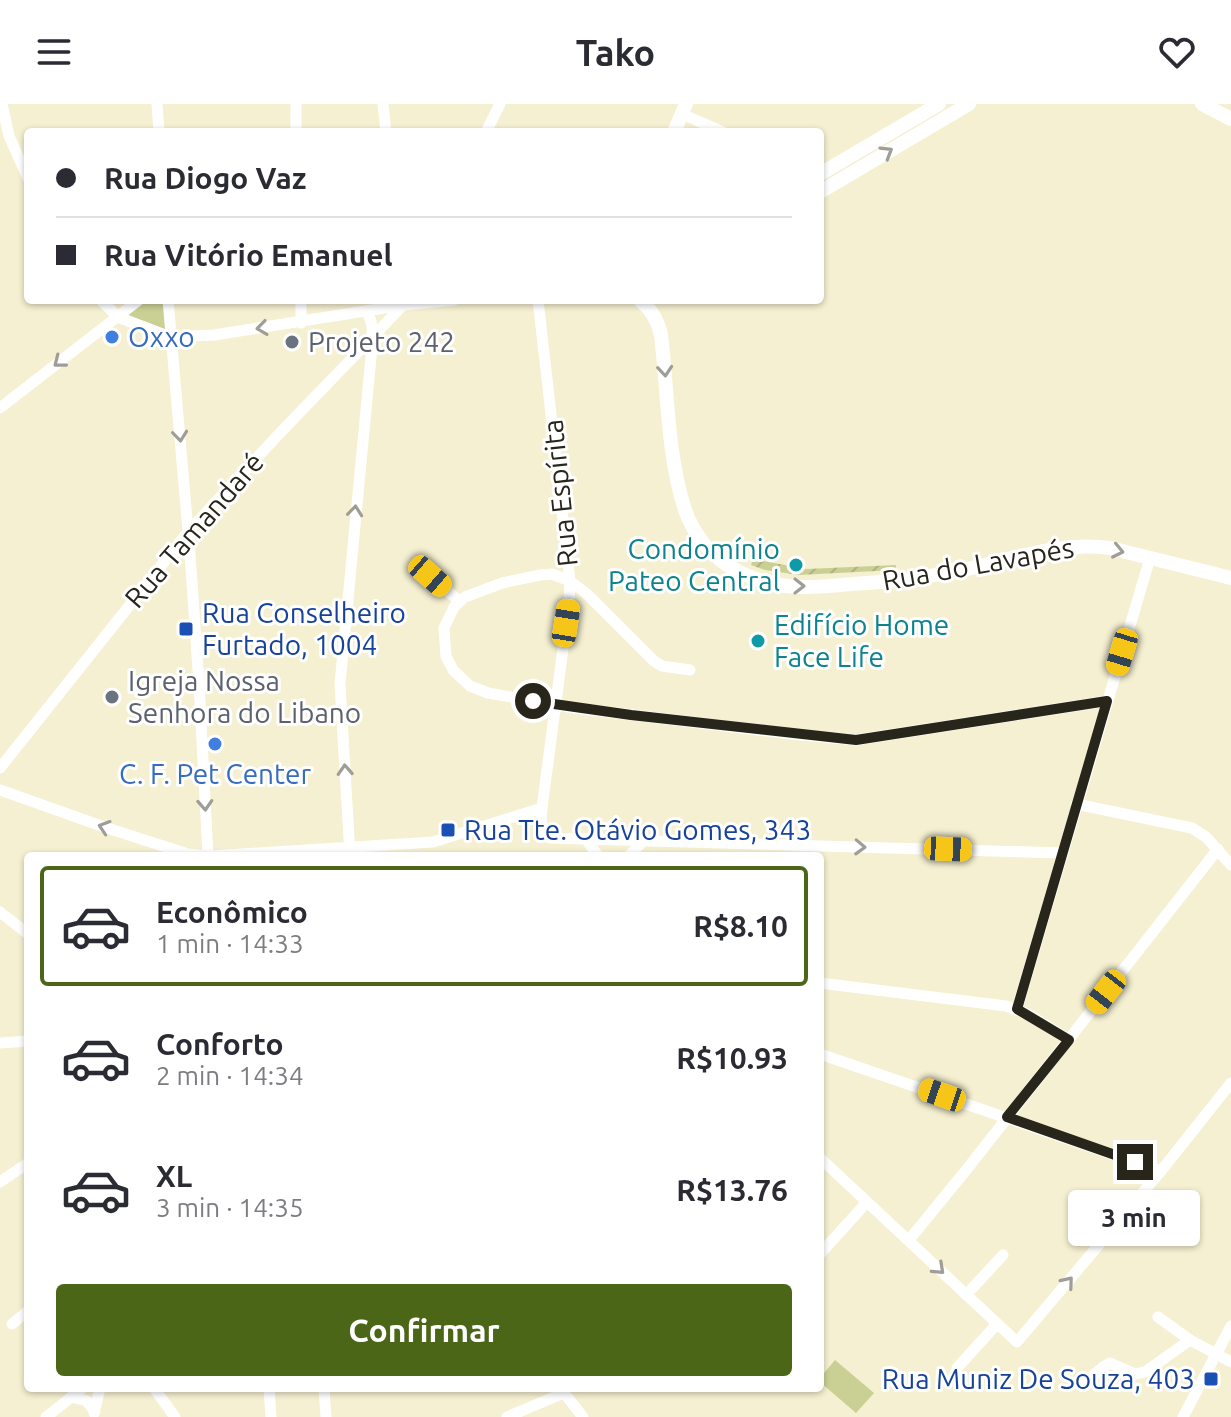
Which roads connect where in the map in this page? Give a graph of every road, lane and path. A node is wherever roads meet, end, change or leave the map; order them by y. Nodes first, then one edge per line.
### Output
1 (2, 104) edge
2 (157, 104) edge
3 (296, 104) edge
4 (383, 104) edge
5 (500, 104) edge
6 (939, 104) edge
7 (969, 104) edge
8 (1202, 104) edge
9 (684, 109) edge
10 (1231, 119) edge
11 (159, 128) edge
12 (296, 128) edge
13 (386, 128) edge
14 (488, 128) edge
15 (676, 128) edge
16 (716, 128) edge
17 (24, 169) edge
18 (824, 172) edge
19 (824, 190) edge
20 (105, 304) edge
21 (134, 304) edge
22 (168, 304) edge
23 (301, 304) edge
24 (400, 304) edge
25 (403, 304) edge
26 (538, 304) edge
27 (644, 304) edge
28 (367, 312) junction
29 (118, 317) junction
30 (301, 323) junction
31 (196, 336) junction
32 (373, 336) junction
33 (170, 337) junction
34 (172, 359) junction
35 (0, 408) edge
36 (188, 532) junction
37 (1150, 558) junction
38 (430, 576) dead end
39 (1231, 578) edge
40 (570, 581) junction
41 (459, 601) junction
42 (690, 670) dead end
43 (1107, 701) junction
44 (555, 705) junction
45 (0, 768) edge
46 (0, 790) edge
47 (1076, 804) junction
48 (542, 808) junction
49 (586, 839) junction
50 (644, 840) junction
51 (1218, 849) junction
52 (182, 852) edge
53 (208, 852) edge
54 (350, 852) edge
55 (595, 852) edge
56 (633, 852) edge
57 (1063, 853) junction
58 (1231, 865) edge
59 (0, 912) edge
60 (24, 931) edge
61 (824, 983) edge
62 (1017, 1009) junction
63 (1069, 1040) junction
64 (24, 1041) edge
65 (0, 1043) edge
66 (824, 1055) edge
67 (1231, 1083) edge
68 (1007, 1117) junction
69 (824, 1162) edge
70 (24, 1166) edge
71 (1161, 1171) junction
72 (0, 1182) edge
73 (867, 1202) junction
74 (909, 1240) junction
75 (824, 1250) edge
76 (1003, 1255) dead end
77 (966, 1295) junction
78 (24, 1314) edge
79 (1158, 1317) dead end
80 (12, 1324) dead end
81 (997, 1324) junction
82 (1231, 1326) edge
83 (1190, 1340) junction
84 (1216, 1354) junction
85 (1231, 1362) edge
86 (957, 1368) dead end
87 (1084, 1383) dead end
88 (78, 1392) edge
89 (99, 1392) edge
90 (157, 1392) edge
91 (269, 1392) edge
92 (324, 1392) edge
93 (558, 1392) edge
94 (564, 1392) edge
95 (71, 1397) junction
96 (94, 1414) edge
97 (46, 1417) edge
98 (175, 1417) edge
99 (271, 1417) edge
100 (326, 1417) edge
101 (507, 1417) edge
102 (583, 1417) edge
103 (1183, 1417) edge

1 - 17 street
2 - 11 street
3 - 12 street
4 - 13 street
5 - 14 street
6 - 18 main road
19 -> 7 main road
8 - 10 main road
9 - 15 main road
9 - 16 street
20 - 29 street
21 - 29 street
22 - 33 street
23 - 30 street
24 - 28 street
25 - 32 street, Rua Tamandaré
26 - 40 street, Rua Espírita
27 -> 37 main road, Rua do Lavapés
28 - 30 street
28 - 32 street
29 - 33 street
29 -> 35 street
30 -> 31 street
31 - 33 street
31 - 34 street
32 - 36 street, Rua Tamandaré
54 -> 32 street
33 - 34 street
34 -> 36 street
36 - 45 street, Rua Tamandaré
36 -> 53 street
37 - 39 main road, Rua do Lavapés
37 - 43 street
38 - 41 street
40 - 41 street
40 - 42 street, Rua Espírita
40 - 44 street
41 - 44 street
43 - 44 street
43 - 47 street
44 - 48 street
52 -> 46 street
47 - 51 street
47 - 57 street
48 - 49 street
48 - 54 street
49 - 50 street
49 - 55 street
50 - 56 street
50 -> 57 street
51 - 58 street
51 - 63 street
57 - 62 street
59 - 60 street
61 - 62 street
62 - 63 street
63 - 68 street
64 - 65 street
66 - 68 street
67 - 71 street
68 - 71 street
68 - 74 street
69 - 73 street
70 - 72 street
81 -> 71 street
73 - 74 street
73 - 75 street
74 -> 77 street
76 - 77 street
77 - 81 street
78 - 80 street
79 - 83 street
81 - 86 street
82 - 84 street
83 - 84 street
83 - 87 street
84 - 85 street
84 - 103 street
88 - 95 street
89 - 96 street
90 - 98 street
91 - 99 street
92 - 100 street
93 - 101 street
94 - 102 street
95 - 96 street
95 - 97 street

